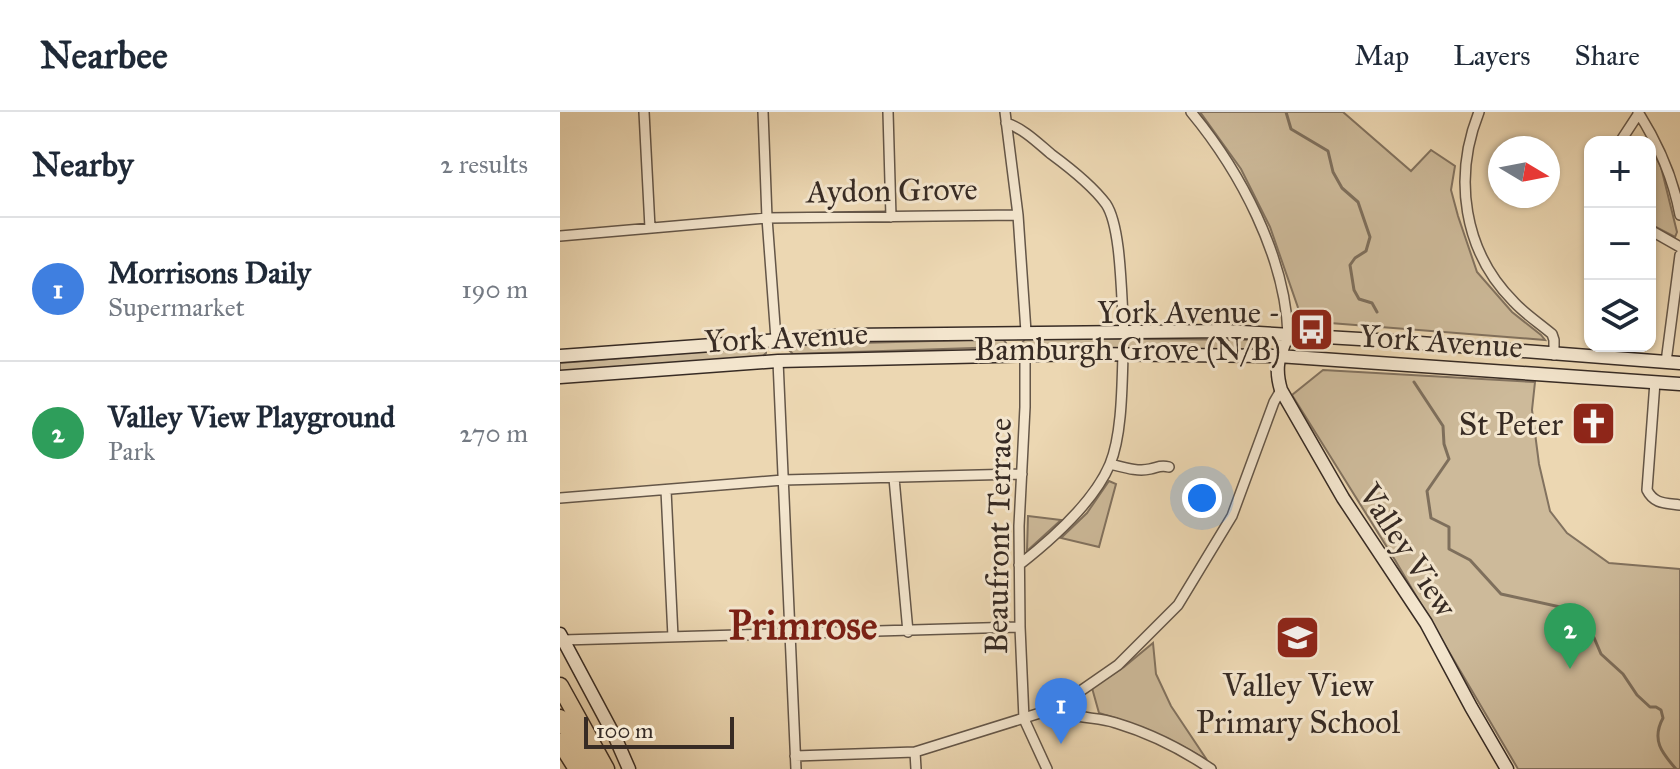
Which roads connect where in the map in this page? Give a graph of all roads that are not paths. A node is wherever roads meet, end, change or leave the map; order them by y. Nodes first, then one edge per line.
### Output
1 (644, 112) edge
2 (763, 112) edge
3 (888, 112) edge
4 (1191, 112) edge
5 (1479, 112) edge
6 (1639, 113) edge
7 (1006, 117) edge
8 (1624, 136) edge
9 (1018, 215) junction
10 (1680, 215) edge
11 (891, 217) junction
12 (767, 218) junction
13 (650, 228) junction
14 (1656, 233) edge
15 (560, 236) edge
16 (1680, 247) edge
17 (1680, 255) edge
18 (1019, 332) junction
19 (1124, 332) junction
20 (1288, 334) junction
21 (776, 339) junction
22 (1020, 354) junction
23 (1123, 354) junction
24 (1554, 355) junction
25 (560, 356) edge
26 (1278, 356) junction
27 (778, 361) junction
28 (1673, 363) edge
29 (1552, 375) junction
30 (560, 377) edge
31 (1655, 382) junction
32 (1680, 384) edge
33 (1281, 390) junction
34 (1110, 464) junction
35 (1169, 467) dead end
36 (1022, 474) junction
37 (894, 478) junction
38 (783, 480) junction
39 (666, 490) junction
40 (560, 498) edge
41 (1680, 505) edge
42 (1019, 565) junction
43 (1020, 627) junction
44 (790, 632) junction
45 (908, 632) junction
46 (561, 637) edge
47 (673, 637) junction
48 (560, 686) edge
49 (1056, 708) junction
50 (560, 718) edge
51 (1024, 719) junction
52 (560, 742) edge
53 (915, 752) junction
54 (795, 756) junction
55 (560, 763) edge
56 (565, 769) edge
57 (577, 769) edge
58 (592, 769) edge
59 (606, 769) edge
60 (629, 769) edge
61 (796, 769) edge
62 (916, 769) edge
63 (1047, 769) edge
64 (1211, 769) edge
65 (1507, 769) edge

1 - 13 street
2 - 12 street
3 - 11 street
4 - 20 street
5 - 24 street
6 - 8 street
6 - 10 street
7 - 9 street
7 - 19 street
9 - 11 street, Aydon Grove
9 - 18 street
11 - 12 street, Aydon Grove
12 - 13 street, Aydon Grove
12 - 21 street
13 - 15 street, Aydon Grove
14 - 16 street
17 - 28 street
18 - 19 main road, York Avenue
18 - 21 main road, York Avenue
18 - 22 main road
19 - 20 main road, York Avenue
20 - 24 main road, York Avenue
20 - 26 main road
21 - 25 main road, York Avenue
21 - 27 main road
22 - 23 main road, York Avenue
22 - 27 main road, York Avenue
22 - 36 street, Beaufront Terrace
23 - 26 main road, York Avenue
23 - 34 street
24 - 28 main road, York Avenue
24 - 29 main road, York Avenue
26 - 29 main road, York Avenue
26 - 33 main road, Valley View
27 - 30 main road, York Avenue
27 - 38 street
28 - 31 main road
29 - 31 main road, York Avenue
31 - 32 main road, York Avenue
31 - 41 street
33 - 49 street
33 - 65 main road, Valley View
34 - 35 street
34 - 42 street
36 - 37 street
36 - 42 street, Beaufront Terrace
37 - 38 street
37 - 45 street
38 - 39 street
38 - 44 street
39 - 40 street
39 - 47 street
42 - 43 street, Beaufront Terrace
43 - 45 street
43 - 51 street, Beaufront Terrace
44 - 45 street
44 - 47 street
44 - 54 street
46 - 47 street
46 - 60 main road
48 - 59 highway
49 - 51 street
49 - 64 street
50 - 58 highway
51 - 53 street
51 - 63 street
52 - 57 highway
53 - 54 street
53 - 62 street
54 - 61 street
55 - 56 highway

